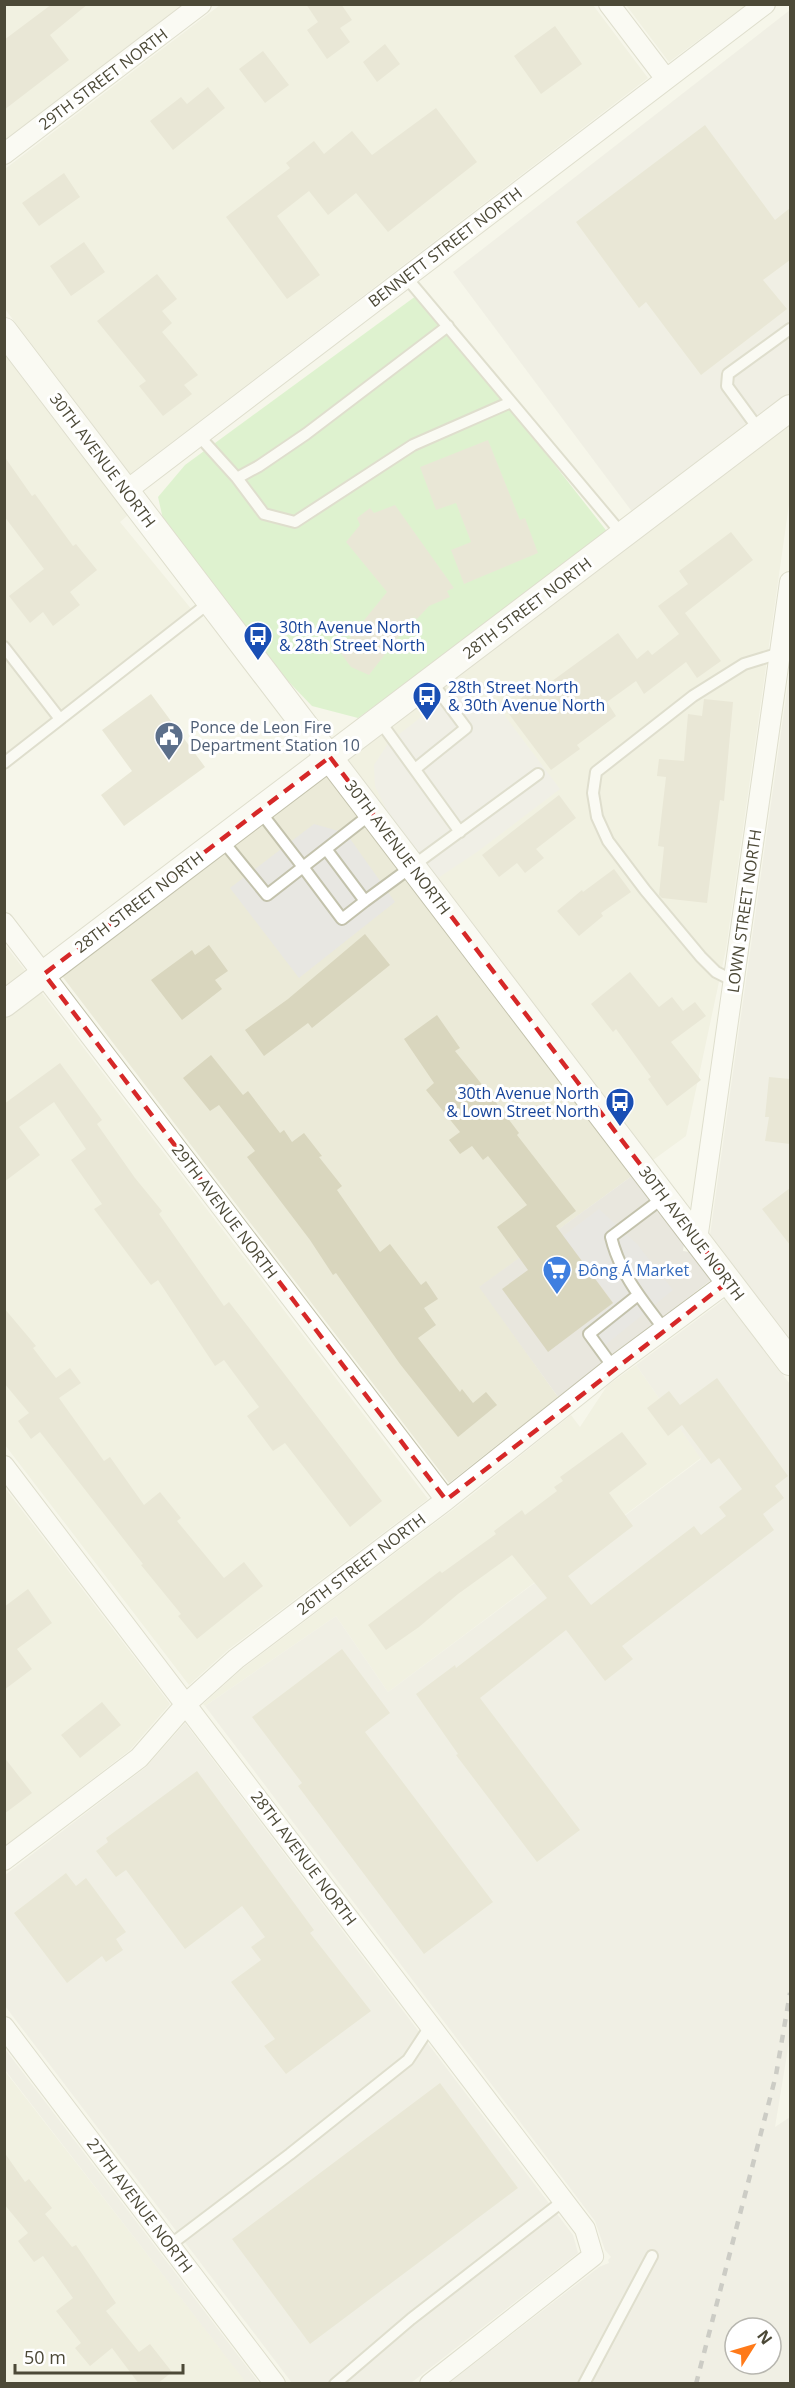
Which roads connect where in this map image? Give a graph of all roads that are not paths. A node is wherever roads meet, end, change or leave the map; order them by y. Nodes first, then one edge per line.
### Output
1 (201, 4) edge
2 (609, 4) edge
3 (765, 4) edge
4 (666, 79) junction
5 (4, 154) edge
6 (406, 277) junction
7 (448, 326) junction
8 (790, 329) edge
9 (4, 331) edge
10 (511, 402) junction
11 (790, 408) edge
12 (760, 431) junction
13 (199, 436) junction
14 (237, 478) junction
15 (126, 491) junction
16 (623, 535) junction
17 (790, 582) edge
18 (211, 602) junction
19 (4, 647) edge
20 (780, 653) junction
21 (431, 681) junction
22 (60, 719) junction
23 (379, 720) junction
24 (330, 758) junction
25 (4, 763) edge
26 (414, 769) junction
27 (538, 774) dead end
28 (260, 810) junction
29 (372, 813) junction
30 (460, 832) junction
31 (221, 840) junction
32 (326, 849) junction
33 (303, 867) junction
34 (413, 867) junction
35 (365, 902) junction
36 (4, 923) edge
37 (44, 974) junction
38 (734, 981) junction
39 (4, 1004) edge
40 (664, 1196) junction
41 (697, 1240) junction
42 (729, 1281) junction
43 (638, 1295) junction
44 (664, 1329) junction
45 (790, 1362) edge
46 (613, 1367) junction
47 (4, 1466) edge
48 (446, 1500) junction
49 (187, 1704) junction
50 (4, 1860) edge
51 (431, 2025) junction
52 (4, 2027) edge
53 (563, 2201) junction
54 (170, 2245) junction
55 (652, 2256) dead end
56 (275, 2384) edge
57 (335, 2384) edge
58 (430, 2384) edge
59 (584, 2384) edge

1 - 5 street, 29TH STREET NORTH
2 - 4 street
3 - 4 street, BENNETT STREET NORTH
4 - 6 street, BENNETT STREET NORTH
6 - 7 lane
6 - 13 street, BENNETT STREET NORTH
7 - 10 lane
7 - 14 lane
8 - 12 lane
9 - 15 street, 30TH AVENUE NORTH
10 - 14 lane
10 - 16 lane
11 - 12 street, 28TH STREET NORTH
12 - 16 street, 28TH STREET NORTH
13 - 14 lane
13 - 15 street, BENNETT STREET NORTH
15 - 18 street, 30TH AVENUE NORTH
16 - 21 street, 28TH STREET NORTH
17 - 20 street, LOWN STREET NORTH
18 - 22 lane
18 - 24 street, 30TH AVENUE NORTH
19 - 22 lane
20 - 38 street, LOWN STREET NORTH
20 - 38 lane
21 - 23 street, 28TH STREET NORTH
21 - 26 lane
22 - 25 lane
23 - 24 street, 28TH STREET NORTH
23 - 26 lane
24 - 28 street, 28TH STREET NORTH
24 - 29 street, 30TH AVENUE NORTH
26 - 30 lane
27 - 30 lane
28 - 31 street, 28TH STREET NORTH
28 - 33 lane
29 - 32 lane
29 - 34 street, 30TH AVENUE NORTH
30 - 34 lane
31 - 33 lane
31 - 37 street, 28TH STREET NORTH
32 - 33 lane
32 - 35 lane
33 - 35 lane
34 - 35 lane
34 - 40 street, 30TH AVENUE NORTH
36 - 37 street, 29TH AVENUE NORTH
37 - 39 street, 28TH STREET NORTH
37 - 48 street, 29TH AVENUE NORTH
38 - 41 street, LOWN STREET NORTH
40 - 41 street, 30TH AVENUE NORTH
40 - 43 lane
41 - 42 street, 30TH AVENUE NORTH
42 - 44 street, 26TH STREET NORTH
42 - 45 street, 30TH AVENUE NORTH
43 - 44 lane
43 - 46 lane
44 - 46 street, 26TH STREET NORTH
46 - 48 street, 26TH STREET NORTH
47 - 49 street, 28TH AVENUE NORTH
48 - 49 street, 26TH STREET NORTH
49 - 50 street, 26TH STREET NORTH
49 - 51 street, 28TH AVENUE NORTH
51 - 53 street, 28TH AVENUE NORTH
51 - 54 lane
52 - 54 street, 27TH AVENUE NORTH
53 - 57 lane
53 - 58 street, 28TH AVENUE NORTH
54 - 56 street, 27TH AVENUE NORTH
55 - 59 lane

